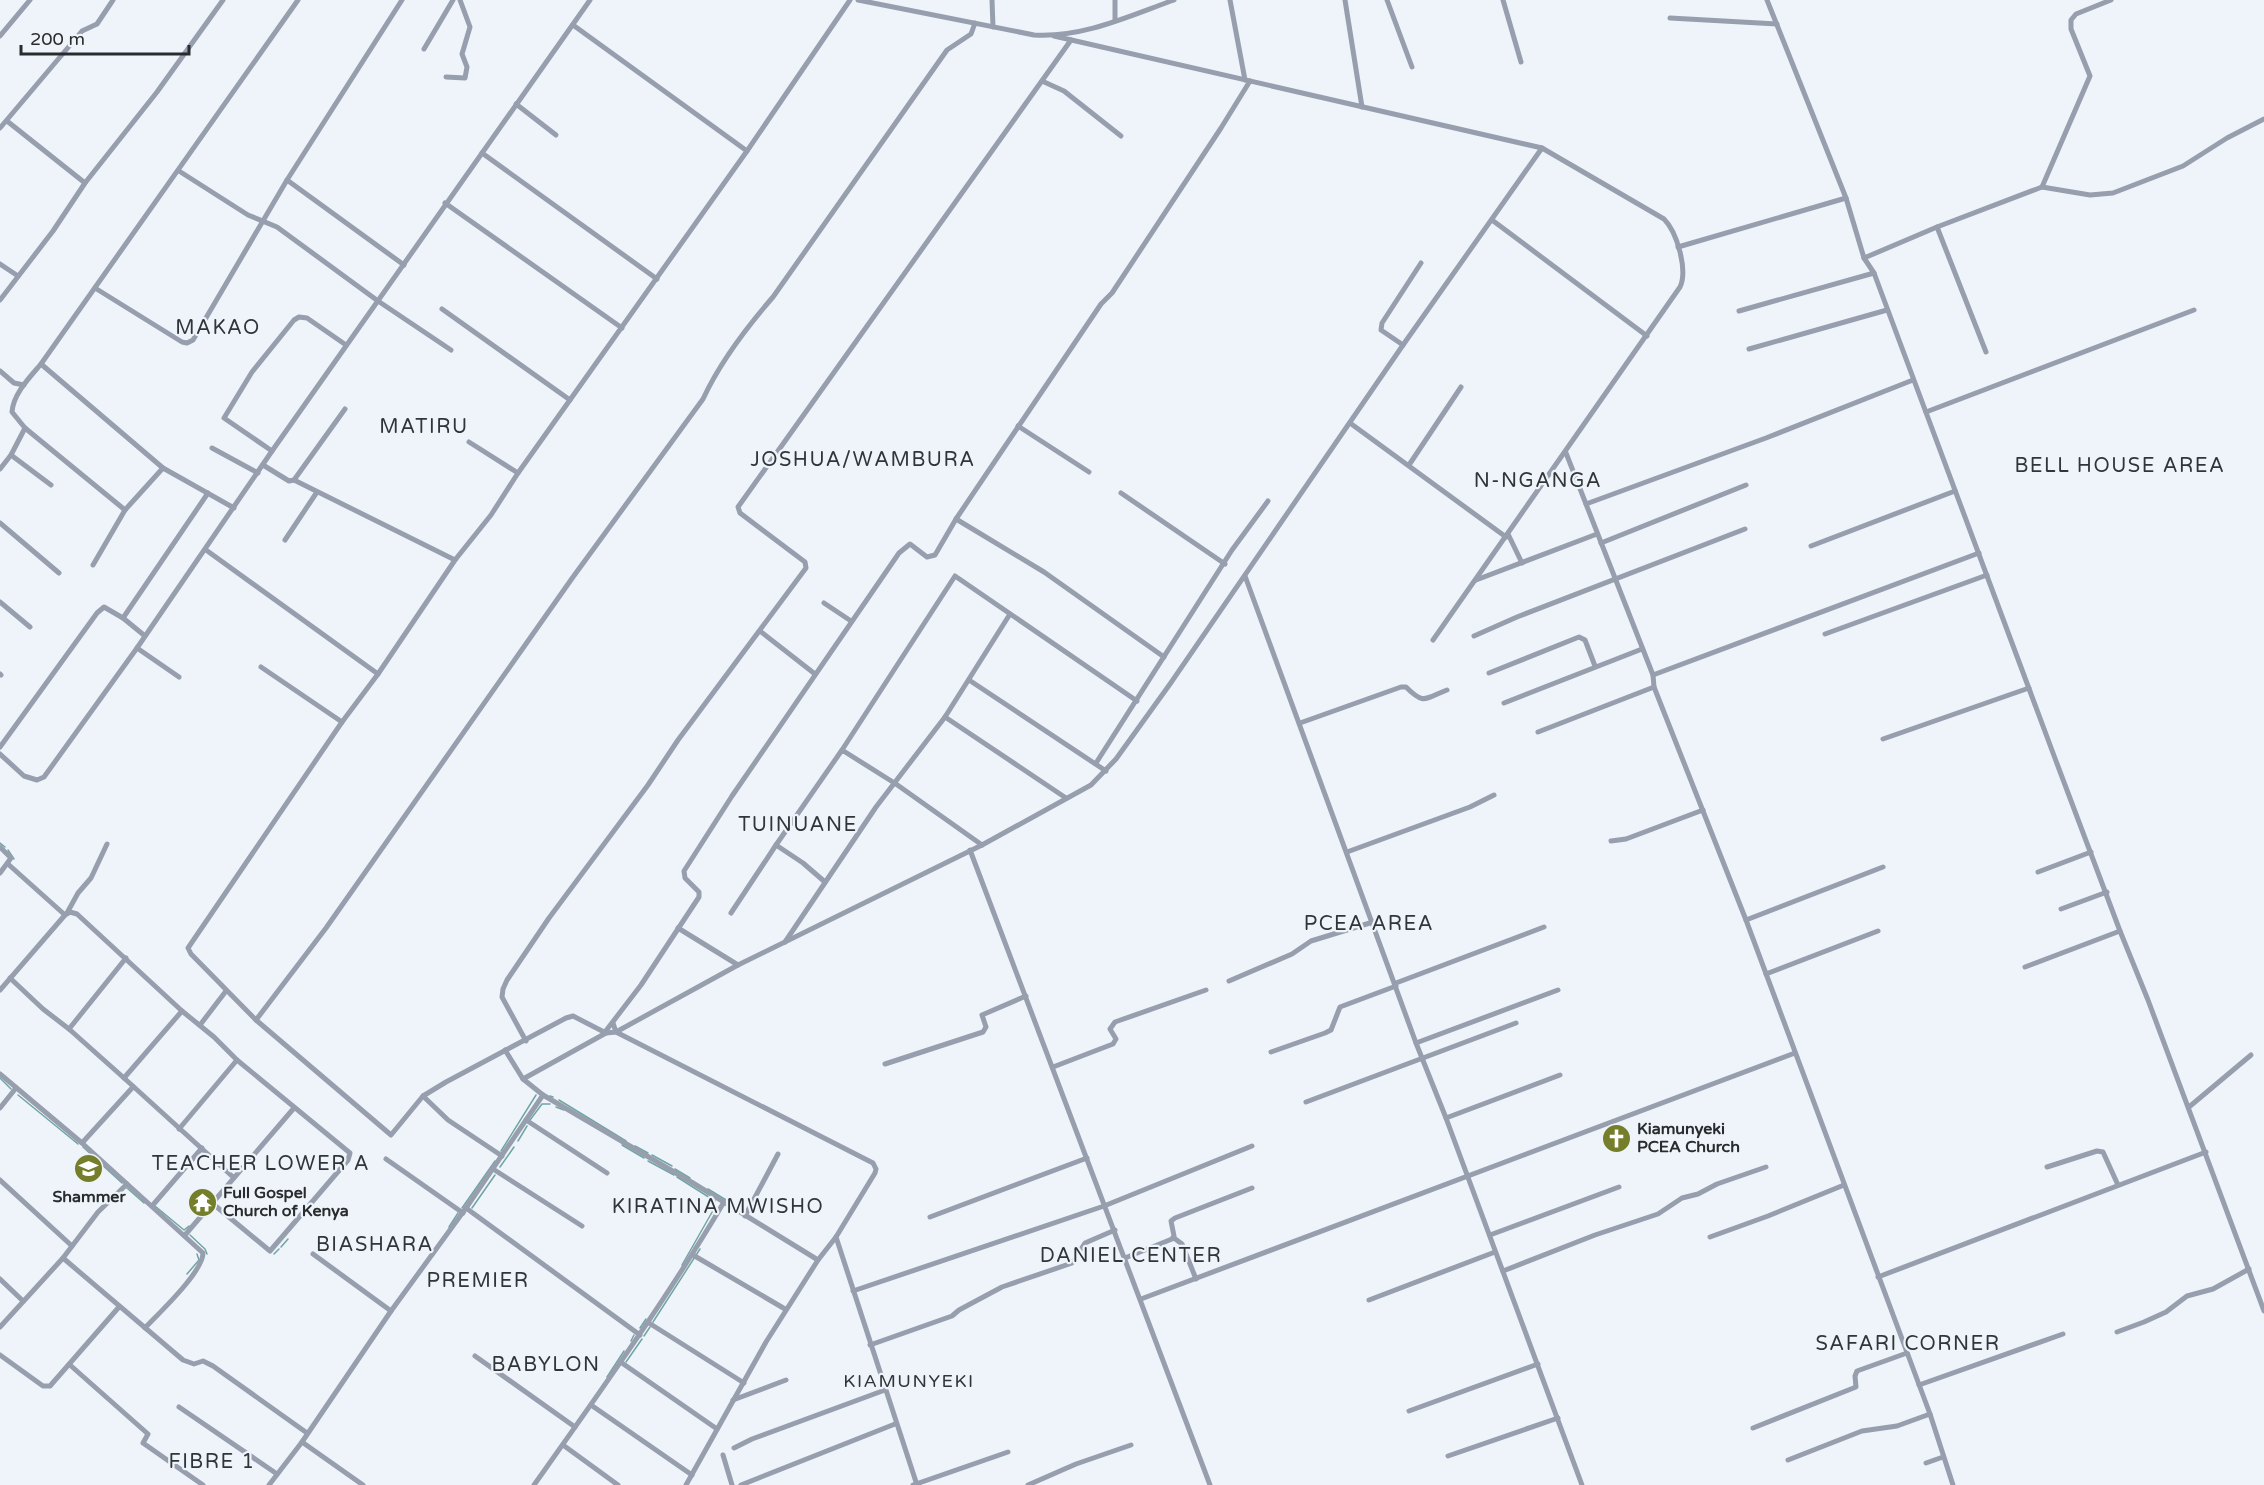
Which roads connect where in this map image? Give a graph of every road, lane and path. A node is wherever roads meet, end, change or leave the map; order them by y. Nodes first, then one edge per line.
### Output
1 (30, 0) edge
2 (113, 0) edge
3 (223, 0) edge
4 (298, 0) edge
5 (402, 0) edge
6 (453, 0) edge
7 (460, 0) edge
8 (590, 0) edge
9 (850, 0) edge
10 (858, 0) edge
11 (992, 0) edge
12 (1115, 0) edge
13 (1174, 0) edge
14 (1230, 0) edge
15 (1345, 0) edge
16 (1387, 0) edge
17 (1503, 0) edge
18 (1767, 0) edge
19 (2111, 0) edge
20 (872, 2) edge
21 (1670, 18) dead end
22 (1115, 21) junction
23 (975, 23) junction
24 (1777, 24) junction
25 (573, 25) junction
26 (993, 27) junction
27 (0, 36) edge
28 (1054, 36) junction
29 (1071, 40) junction
30 (424, 49) dead end
31 (1521, 62) dead end
32 (1412, 67) dead end
33 (446, 77) dead end
34 (1248, 80) junction
35 (1042, 81) junction
36 (516, 104) junction
37 (1362, 107) junction
38 (2264, 119) edge
39 (7, 121) junction
40 (0, 128) edge
41 (556, 135) dead end
42 (1121, 136) dead end
43 (1542, 148) junction
44 (747, 151) junction
45 (482, 153) junction
46 (179, 171) junction
47 (287, 180) junction
48 (85, 183) junction
49 (2042, 187) junction
50 (1846, 198) junction
51 (445, 203) junction
52 (1492, 220) junction
53 (262, 221) junction
54 (1937, 227) junction
55 (1678, 247) junction
56 (1864, 258) junction
57 (1421, 263) dead end
58 (0, 264) edge
59 (404, 265) junction
60 (1874, 273) junction
61 (18, 276) junction
62 (657, 279) junction
63 (94, 288) junction
64 (0, 300) edge
65 (378, 301) junction
66 (442, 309) dead end
67 (1887, 310) junction
68 (2194, 310) dead end
69 (1739, 311) dead end
70 (622, 328) junction
71 (1647, 336) junction
72 (346, 345) junction
73 (1403, 345) junction
74 (451, 350) dead end
75 (1749, 350) dead end
76 (1986, 352) dead end
77 (41, 364) junction
78 (0, 371) edge
79 (1913, 380) junction
80 (24, 385) junction
81 (1461, 387) dead end
82 (570, 400) junction
83 (345, 409) dead end
84 (1926, 412) junction
85 (1350, 423) junction
86 (1018, 426) junction
87 (25, 428) junction
88 (469, 442) dead end
89 (212, 448) dead end
90 (272, 451) junction
91 (1566, 453) junction
92 (11, 455) junction
93 (263, 465) junction
94 (1408, 465) junction
95 (163, 468) junction
96 (0, 469) edge
97 (1089, 472) dead end
98 (258, 473) junction
99 (518, 473) junction
100 (294, 480) junction
101 (51, 485) dead end
102 (1746, 485) dead end
103 (1955, 490) junction
104 (317, 492) junction
105 (1121, 493) dead end
106 (208, 494) junction
107 (1268, 501) dead end
108 (1586, 504) junction
109 (234, 508) junction
110 (125, 510) junction
111 (956, 519) junction
112 (0, 523) edge
113 (1745, 529) dead end
114 (1597, 534) junction
115 (1507, 536) junction
116 (285, 540) dead end
117 (1601, 543) junction
118 (1811, 546) dead end
119 (206, 550) junction
120 (1979, 553) junction
121 (455, 560) junction
122 (1522, 563) junction
123 (1225, 564) junction
124 (93, 565) dead end
125 (59, 573) dead end
126 (1987, 575) junction
127 (1245, 576) junction
128 (1475, 580) junction
129 (1614, 580) junction
130 (0, 602) edge
131 (824, 603) dead end
132 (1010, 614) junction
133 (123, 618) junction
134 (851, 621) junction
135 (30, 627) dead end
136 (760, 631) junction
137 (1825, 634) dead end
138 (145, 636) junction
139 (1474, 636) dead end
140 (1433, 640) dead end
141 (137, 648) junction
142 (1642, 649) junction
143 (1164, 657) junction
144 (1595, 666) junction
145 (261, 667) dead end
146 (1489, 673) dead end
147 (378, 674) junction
148 (815, 674) junction
149 (1653, 675) junction
150 (178, 677) dead end
151 (969, 680) junction
152 (1654, 687) junction
153 (2029, 688) junction
154 (1447, 690) dead end
155 (1137, 701) junction
156 (1504, 703) dead end
157 (945, 717) junction
158 (342, 722) junction
159 (1300, 723) junction
160 (1538, 732) dead end
161 (1882, 739) dead end
162 (0, 747) edge
163 (842, 750) junction
164 (0, 754) edge
165 (1096, 763) junction
166 (1106, 771) junction
167 (896, 784) junction
168 (1494, 795) dead end
169 (1066, 798) junction
170 (1703, 810) junction
171 (1611, 841) dead end
172 (106, 844) dead end
173 (776, 845) junction
174 (982, 845) junction
175 (0, 847) edge
176 (970, 850) junction
177 (1347, 852) junction
178 (2091, 852) junction
179 (8, 864) junction
180 (1883, 867) dead end
181 (2038, 872) dead end
182 (0, 873) edge
183 (825, 882) junction
184 (2107, 892) junction
185 (2061, 909) dead end
186 (730, 913) dead end
187 (66, 914) junction
188 (1746, 920) junction
189 (1373, 922) junction
190 (1544, 927) dead end
191 (678, 928) junction
192 (1878, 931) dead end
193 (2120, 931) junction
194 (784, 943) junction
195 (126, 958) junction
196 (738, 965) junction
197 (2025, 967) dead end
198 (1766, 974) junction
199 (10, 978) junction
200 (1229, 981) dead end
201 (1396, 985) junction
202 (0, 990) edge
203 (1206, 990) dead end
204 (1558, 990) dead end
205 (226, 991) junction
206 (1026, 996) junction
207 (182, 1011) junction
208 (256, 1020) junction
209 (613, 1023) junction
210 (1516, 1023) dead end
211 (200, 1025) junction
212 (69, 1029) junction
213 (616, 1032) junction
214 (605, 1033) junction
215 (526, 1041) junction
216 (1416, 1043) junction
217 (505, 1050) junction
218 (1270, 1052) dead end
219 (1796, 1053) junction
220 (2251, 1055) dead end
221 (1423, 1058) junction
222 (237, 1060) junction
223 (885, 1064) dead end
224 (1053, 1067) junction
225 (0, 1074) edge
226 (1560, 1075) dead end
227 (124, 1078) junction
228 (523, 1079) junction
229 (133, 1087) junction
230 (16, 1088) junction
231 (543, 1095) junction
232 (423, 1096) junction
233 (1306, 1102) dead end
234 (2189, 1107) junction
235 (0, 1108) edge
236 (294, 1108) junction
237 (1446, 1118) junction
238 (526, 1120) junction
239 (179, 1129) junction
240 (82, 1143) junction
241 (1252, 1146) dead end
242 (202, 1148) junction
243 (2206, 1152) junction
244 (778, 1154) dead end
245 (502, 1156) junction
246 (1087, 1158) junction
247 (386, 1159) dead end
248 (1766, 1167) dead end
249 (2047, 1167) dead end
250 (493, 1169) junction
251 (607, 1173) dead end
252 (1468, 1176) junction
253 (233, 1177) junction
254 (0, 1180) edge
255 (127, 1184) junction
256 (1844, 1185) junction
257 (2118, 1185) junction
258 (1619, 1187) dead end
259 (1252, 1188) dead end
260 (724, 1202) junction
261 (212, 1203) junction
262 (152, 1206) junction
263 (1104, 1206) junction
264 (465, 1210) junction
265 (745, 1216) junction
266 (930, 1217) dead end
267 (582, 1226) dead end
268 (1115, 1230) junction
269 (185, 1235) junction
270 (1490, 1235) junction
271 (836, 1237) junction
272 (1710, 1237) dead end
273 (1174, 1238) junction
274 (72, 1246) junction
275 (1495, 1252) junction
276 (313, 1254) dead end
277 (693, 1255) junction
278 (63, 1258) junction
279 (1125, 1258) junction
280 (818, 1260) junction
281 (2249, 1269) junction
282 (1503, 1271) junction
283 (1878, 1277) junction
284 (1196, 1279) junction
285 (0, 1280) edge
286 (853, 1291) junction
287 (1141, 1299) junction
288 (1369, 1300) dead end
289 (23, 1301) junction
290 (119, 1307) junction
291 (785, 1309) junction
292 (391, 1311) junction
293 (2264, 1311) edge
294 (649, 1323) junction
295 (0, 1327) edge
296 (145, 1328) junction
297 (2117, 1332) dead end
298 (2063, 1334) dead end
299 (640, 1335) junction
300 (870, 1345) junction
301 (1907, 1353) junction
302 (0, 1355) edge
303 (476, 1356) dead end
304 (622, 1363) junction
305 (1538, 1364) junction
306 (70, 1365) junction
307 (786, 1380) dead end
308 (744, 1383) junction
309 (1919, 1386) junction
310 (885, 1390) junction
311 (733, 1400) junction
312 (591, 1405) junction
313 (179, 1407) dead end
314 (1409, 1412) dead end
315 (1930, 1414) junction
316 (1558, 1418) junction
317 (896, 1424) junction
318 (575, 1427) junction
319 (1754, 1428) dead end
320 (717, 1429) junction
321 (307, 1433) junction
322 (302, 1442) junction
323 (562, 1445) junction
324 (1131, 1445) dead end
325 (734, 1448) dead end
326 (1008, 1452) dead end
327 (723, 1455) dead end
328 (1448, 1456) dead end
329 (1943, 1457) junction
330 (1788, 1460) dead end
331 (1926, 1463) dead end
332 (277, 1474) junction
333 (692, 1475) junction
334 (203, 1485) edge
335 (269, 1485) edge
336 (363, 1485) edge
337 (534, 1485) edge
338 (618, 1485) edge
339 (686, 1485) edge
340 (732, 1485) edge
341 (741, 1485) edge
342 (915, 1485) edge
343 (1028, 1485) edge
344 (1210, 1485) edge
345 (1582, 1485) edge
346 (1953, 1485) edge

1 - 27 street
2 - 39 street
3 - 48 street
4 - 46 street
5 - 47 street
6 - 30 street
7 - 33 street
8 - 25 street
9 - 44 street
10 - 20 street
11 - 26 street
12 - 22 street
13 - 22 street
14 - 34 street
15 - 37 street
16 - 32 street
17 - 31 street
18 - 24 street
19 - 49 street
20 - 23 street
21 - 24 street
22 - 28 street
23 - 26 street
23 - 208 street
24 - 50 street
25 - 36 street
25 - 44 street
26 - 28 street
28 - 29 street
29 - 34 street
29 - 35 street
34 - 37 street
34 - 86 street
35 - 42 street
35 - 136 street
36 - 41 street
36 - 45 street
37 - 43 street
38 - 49 street
39 - 40 street
39 - 48 street
43 - 52 street
43 - 55 street
44 - 62 street
45 - 51 street
45 - 62 street
46 - 53 street
46 - 63 street
47 - 53 street
47 - 59 street
48 - 61 street
49 - 54 street
50 - 55 street
50 - 56 street
51 - 59 street
51 - 70 street
52 - 71 street
52 - 73 street
53 - 63 street
53 - 65 street
54 - 56 street
54 - 76 street
55 - 71 street
56 - 60 street
57 - 73 street
58 - 61 street
59 - 65 street
60 - 67 street
60 - 69 street
61 - 64 street
62 - 70 street
63 - 77 street
65 - 72 street
65 - 74 street
66 - 82 street
67 - 75 street
67 - 79 street
68 - 84 street
70 - 82 street
71 - 91 street
72 - 90 street
72 - 90 street
73 - 85 street
77 - 80 street
77 - 95 street
78 - 80 street
79 - 84 street
79 - 108 street
80 - 87 street
81 - 94 street
82 - 99 street
83 - 100 street
84 - 103 street
85 - 94 street
85 - 127 street
86 - 97 street
86 - 111 street
87 - 92 street
87 - 110 street
88 - 99 street
89 - 98 street
90 - 93 street
91 - 108 street
91 - 115 street
92 - 96 street
92 - 101 street
93 - 98 street
93 - 100 street
94 - 115 street
95 - 106 street
95 - 110 street
98 - 109 street
99 - 121 street
100 - 104 street
102 - 117 street
103 - 118 street
103 - 120 street
104 - 116 street
104 - 121 street
105 - 123 street
106 - 109 street
106 - 133 street
107 - 123 street
108 - 114 street
109 - 119 street
110 - 124 street
111 - 134 street
111 - 143 street
112 - 125 street
113 - 129 street
114 - 117 street
114 - 122 street
115 - 122 street
115 - 128 street
117 - 129 street
119 - 138 street
119 - 147 street
120 - 126 street
120 - 149 street
121 - 147 street
122 - 128 street
123 - 143 street
126 - 137 street
126 - 153 street
127 - 159 street
127 - 166 street
128 - 140 street
129 - 139 street
129 - 142 street
130 - 135 street
131 - 134 street
132 - 151 street
132 - 155 street
132 - 163 street
133 - 138 street
133 - 162 street
134 - 148 street
136 - 148 street
136 - 215 street
138 - 141 street
141 - 150 street
141 - 164 street
142 - 144 street
142 - 149 street
143 - 155 street
144 - 146 street
144 - 156 street
145 - 158 street
147 - 158 street
148 - 191 street
149 - 152 street
151 - 157 street
151 - 165 street
152 - 160 street
152 - 170 street
153 - 161 street
153 - 178 street
154 - 159 street
155 - 165 street
157 - 167 street
157 - 169 street
158 - 205 street
159 - 177 street
163 - 167 street
163 - 173 street
165 - 166 street
166 - 169 street
167 - 174 street
167 - 183 street
168 - 177 street
169 - 174 street
170 - 171 street
170 - 188 street
172 - 187 street
173 - 183 street
173 - 186 street
174 - 176 street
175 - 179 street
176 - 194 street
176 - 206 street
177 - 189 street
178 - 181 street
178 - 184 street
179 - 182 street
179 - 187 street
180 - 188 street
183 - 194 street
184 - 185 street
184 - 193 street
187 - 195 street
187 - 199 street
188 - 198 street
189 - 200 street
189 - 201 street
190 - 201 street
191 - 196 street
191 - 209 street
192 - 198 street
193 - 197 street
193 - 234 street
194 - 196 street
195 - 207 street
195 - 212 street
196 - 213 street
198 - 219 street
199 - 202 street
199 - 212 street
201 - 216 street
201 - 218 street
203 - 224 street
204 - 216 street
205 - 208 street
205 - 211 street
206 - 223 street
206 - 224 street
207 - 211 street
207 - 227 street
208 - 232 street
209 - 213 street
209 - 214 street
210 - 221 street
211 - 222 street
212 - 227 street
213 - 214 street
213 - 271 street
214 - 215 street
214 - 228 street
215 - 217 street
216 - 221 street
217 - 228 street
217 - 232 street
219 - 252 street
219 - 256 street
220 - 234 street
221 - 233 street
221 - 237 street
222 - 236 street
222 - 239 street
224 - 246 street
225 - 230 street
226 - 237 street
227 - 229 street
228 - 231 street
229 - 239 street
229 - 240 street
230 - 235 street
230 - 240 street
231 - 238 street
231 - 260 street
232 - 245 street
234 - 243 street
236 - 253 street
236 - 261 street
237 - 252 street
238 - 245 street
238 - 251 street
239 - 242 street
240 - 255 street
241 - 263 street
242 - 253 street
242 - 262 street
243 - 257 street
243 - 281 street
244 - 265 street
245 - 250 street
246 - 263 street
246 - 266 street
247 - 264 street
248 - 282 street
249 - 257 street
250 - 264 street
250 - 267 street
252 - 270 street
252 - 284 street
253 - 261 street
254 - 274 street
255 - 262 street
255 - 274 street
256 - 272 street
256 - 283 street
257 - 283 street
258 - 270 street
259 - 273 street
260 - 265 street
260 - 277 street
261 - 269 street
262 - 269 street
263 - 268 street
263 - 286 street
264 - 292 street
264 - 299 street
265 - 280 street
268 - 279 street
268 - 300 street
269 - 296 street
270 - 275 street
271 - 280 street
271 - 286 street
273 - 279 street
273 - 284 street
274 - 278 street
275 - 282 street
275 - 288 street
276 - 292 street
277 - 291 street
277 - 294 street
278 - 289 street
278 - 290 street
279 - 287 street
280 - 291 street
281 - 293 street
281 - 297 street
282 - 305 street
283 - 301 street
284 - 287 street
285 - 289 street
286 - 300 street
287 - 344 street
289 - 295 street
290 - 296 street
290 - 306 street
291 - 308 street
292 - 321 street
294 - 299 street
294 - 308 street
296 - 321 street
298 - 309 street
299 - 304 street
300 - 310 street
301 - 309 street
301 - 319 street
302 - 306 street
303 - 318 street
304 - 312 street
304 - 320 street
305 - 314 street
305 - 316 street
306 - 334 street
307 - 311 street
308 - 311 street
309 - 315 street
310 - 317 street
310 - 325 street
311 - 320 street
312 - 318 street
312 - 333 street
313 - 332 street
315 - 329 street
315 - 330 street
316 - 328 street
316 - 345 street
317 - 341 street
317 - 342 street
318 - 323 street
320 - 333 street
321 - 322 street
322 - 332 street
322 - 336 street
323 - 337 street
323 - 338 street
324 - 343 street
326 - 342 street
327 - 340 street
329 - 331 street
329 - 346 street
332 - 335 street
333 - 339 street

